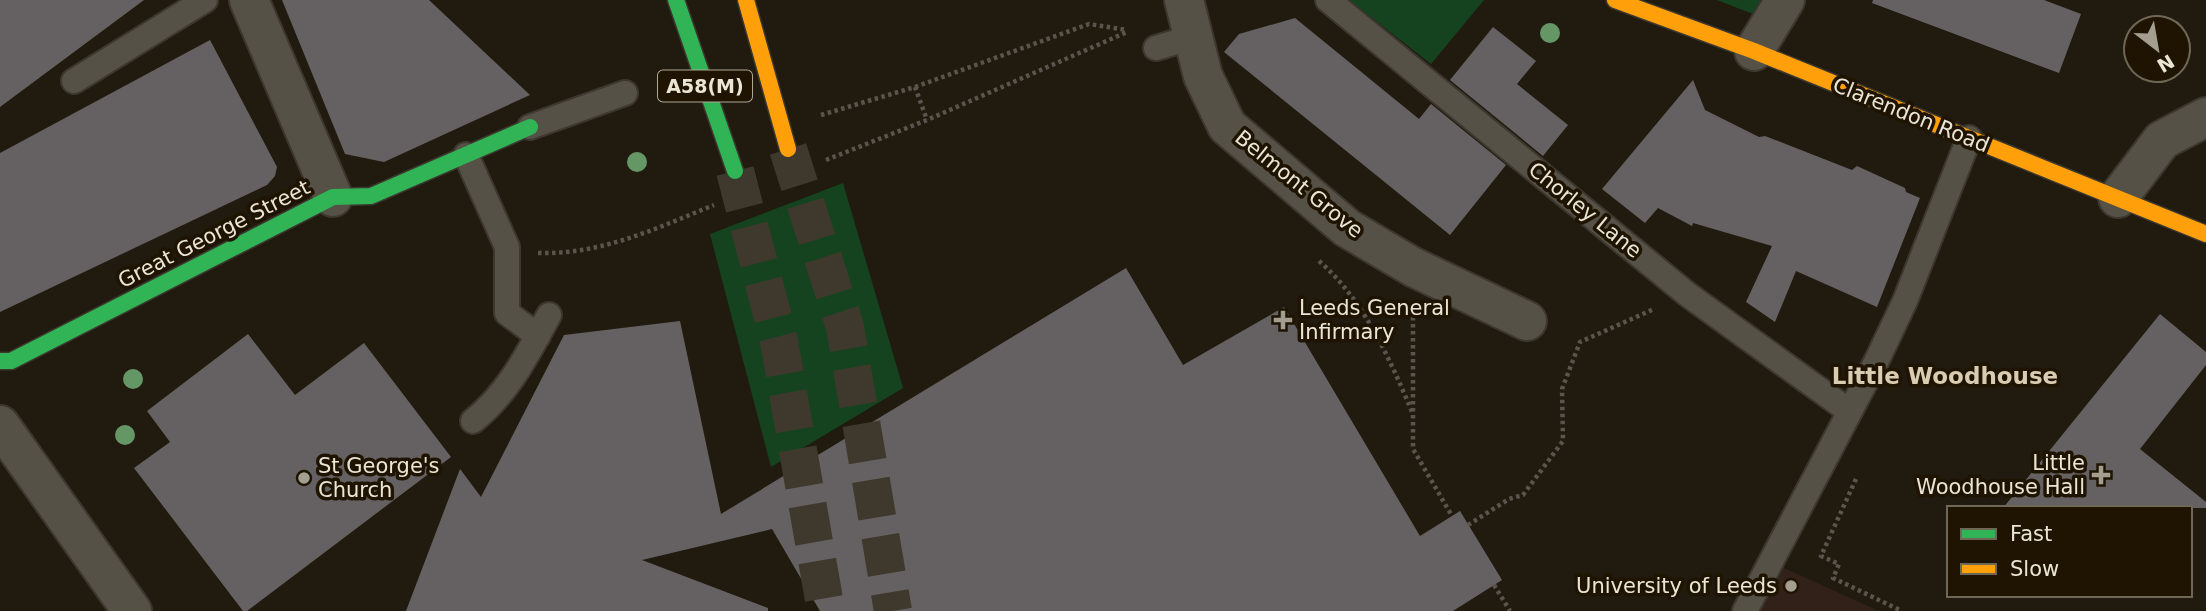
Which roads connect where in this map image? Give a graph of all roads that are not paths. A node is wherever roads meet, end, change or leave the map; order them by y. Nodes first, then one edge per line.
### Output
1 (205, 0) edge
2 (249, 0) edge
3 (676, 0) edge
4 (746, 0) edge
5 (1185, 0) edge
6 (1328, 0) edge
7 (1615, 0) edge
8 (1785, 0) edge
9 (1193, 37) junction
10 (1156, 48) dead end
11 (1754, 51) junction
12 (74, 81) dead end
13 (625, 93) dead end
14 (2206, 117) edge
15 (530, 127) joint
16 (1969, 138) junction
17 (788, 149) tunnel mouth
18 (466, 155) junction
19 (735, 172) tunnel mouth
20 (333, 197) junction
21 (2118, 198) junction
22 (2206, 234) edge
23 (1527, 320) dead end
24 (0, 361) edge
25 (1849, 411) junction
26 (473, 421) dead end
27 (3, 437) edge
28 (132, 611) edge
29 (1745, 611) edge

1 - 12 lane
2 - 20 street
3 - 19 main road, A58(M)
4 - 17 main road, A58(M)
5 - 9 street, Belmont Grove
6 - 25 lane, Chorley Lane
7 - 11 main road, Clarendon Road
8 - 11 street
9 - 10 lane
9 - 23 street, Belmont Grove
11 - 16 main road, Clarendon Road
13 - 15 lane
14 - 21 street
15 - 18 main road, Great George Street
16 - 21 main road, Clarendon Road
16 - 25 lane
18 - 20 main road, Great George Street
18 - 26 lane
20 - 24 main road, Great George Street
21 - 22 main road, Clarendon Road
25 - 29 lane
27 - 28 street

